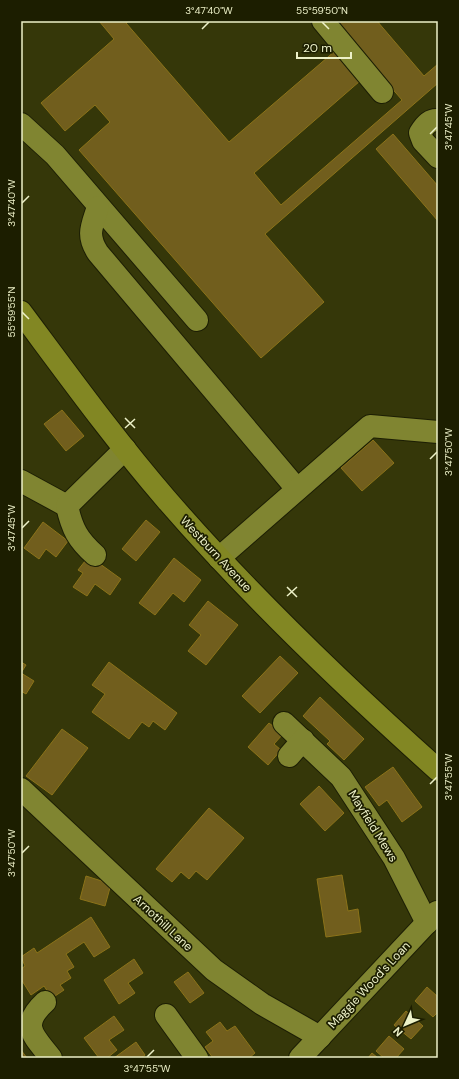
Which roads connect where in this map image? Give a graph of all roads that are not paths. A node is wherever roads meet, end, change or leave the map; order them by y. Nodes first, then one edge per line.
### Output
1 (323, 21) edge
2 (382, 92) dead end
3 (438, 120) edge
4 (21, 124) edge
5 (438, 157) edge
6 (98, 207) junction
7 (21, 312) edge
8 (196, 320) dead end
9 (438, 432) edge
10 (125, 449) junction
11 (21, 481) edge
12 (297, 489) junction
13 (67, 506) junction
14 (95, 555) dead end
15 (219, 558) junction
16 (284, 723) dead end
17 (438, 770) edge
18 (21, 789) edge
19 (433, 917) edge
20 (45, 1002) dead end
21 (166, 1015) dead end
22 (320, 1038) junction
23 (51, 1058) edge
24 (197, 1058) edge
25 (300, 1058) edge

1 - 2 street
3 - 5 street
4 - 6 street
6 - 8 street
6 - 12 street
7 - 10 main road, Westburn Avenue
9 - 12 street
10 - 13 street
10 - 15 main road, Westburn Avenue
11 - 13 street
12 - 15 street
13 - 14 street
15 - 17 main road, Westburn Avenue
16 - 19 street, Mayfield Mews
18 - 22 street, Arnothill Lane
19 - 22 street, Maggie Wood's Loan
20 - 23 street
21 - 24 street
22 - 25 street, Maggie Wood's Loan

